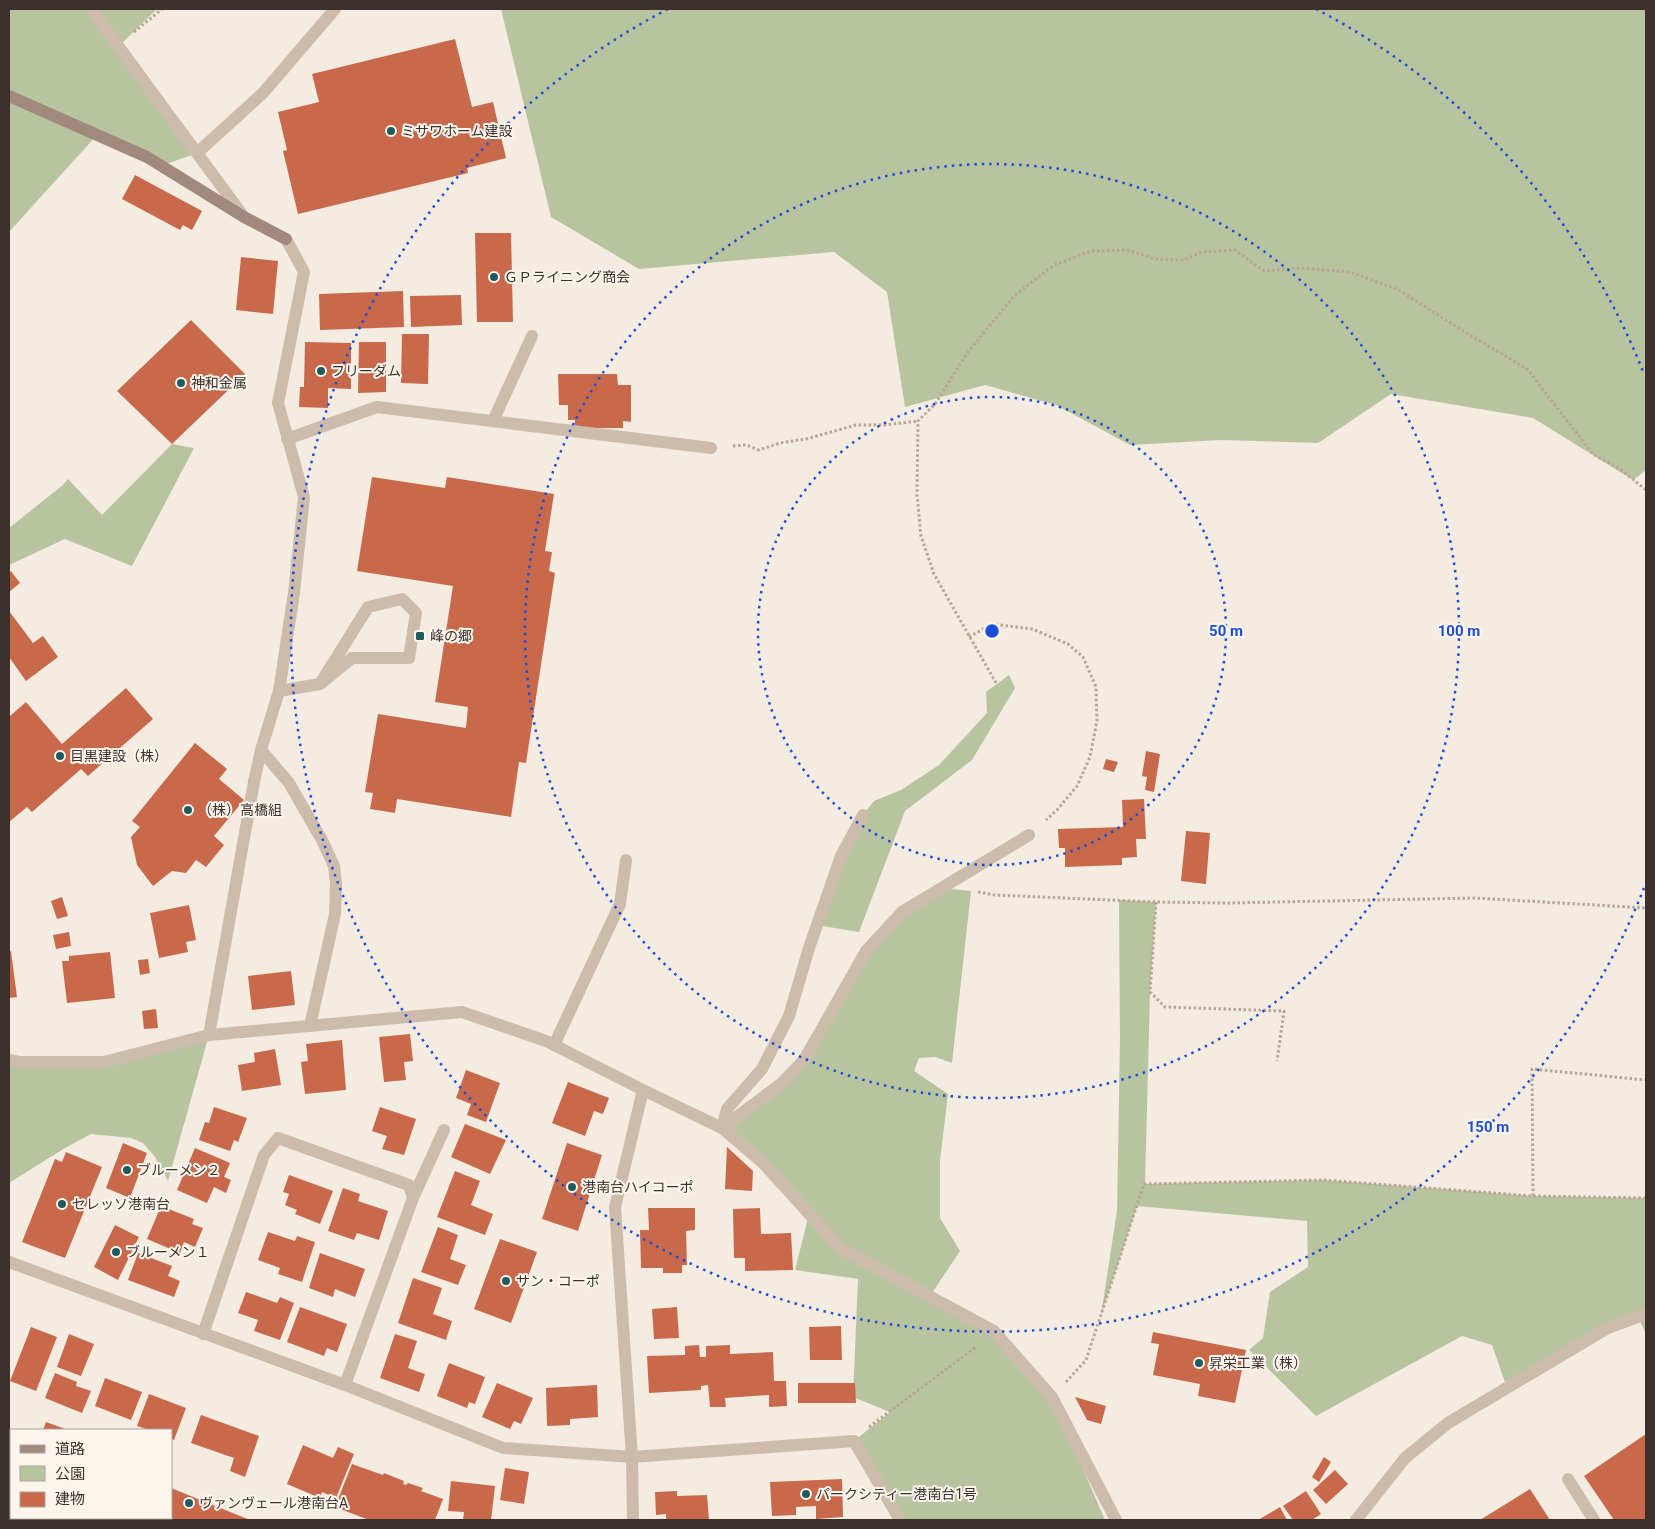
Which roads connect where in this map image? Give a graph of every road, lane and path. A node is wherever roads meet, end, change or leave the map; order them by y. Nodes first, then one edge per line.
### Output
1 (91, 9) edge
2 (162, 9) edge
3 (335, 9) edge
4 (118, 46) junction
5 (9, 96) edge
6 (197, 153) junction
7 (244, 217) junction
8 (532, 336) dead end
9 (918, 421) junction
10 (493, 422) junction
11 (287, 439) junction
12 (711, 448) joint
13 (1646, 490) edge
14 (968, 637) junction
15 (320, 684) junction
16 (996, 684) dead end
17 (279, 692) junction
18 (262, 750) junction
19 (863, 815) dead end
20 (1029, 835) joint
21 (626, 860) dead end
22 (941, 888) junction
23 (1156, 902) junction
24 (1646, 908) edge
25 (310, 1026) junction
26 (208, 1035) junction
27 (554, 1045) junction
28 (9, 1060) edge
29 (1277, 1061) dead end
30 (1646, 1080) edge
31 (643, 1090) junction
32 (722, 1128) junction
33 (444, 1130) dead end
34 (1533, 1196) junction
35 (413, 1198) junction
36 (1646, 1198) edge
37 (9, 1262) edge
38 (1646, 1314) edge
39 (203, 1334) junction
40 (983, 1342) dead end
41 (345, 1385) junction
42 (1052, 1397) junction
43 (866, 1429) dead end
44 (632, 1457) junction
45 (1568, 1479) dead end
46 (633, 1520) edge
47 (900, 1520) edge
48 (1116, 1520) edge
49 (1356, 1520) edge
50 (1594, 1520) edge

1 - 4 street
2 - 4 path
3 - 6 street
4 - 6 street
5 - 7 street
6 - 7 street
7 - 11 street
8 - 10 street
9 - 12 path
9 - 13 path
9 - 14 path
10 - 11 street
10 - 12 street
11 - 17 street
14 - 16 path
14 - 20 path
15 - 15 street
15 - 17 street
17 - 18 street
18 - 25 street
18 - 26 street
19 - 32 street
20 - 22 street
21 - 27 street
22 - 23 path
22 - 32 street
23 - 24 path
23 - 29 path
25 - 26 street
25 - 27 street
26 - 28 street
27 - 31 street
30 - 34 path
31 - 32 street
31 - 44 street
32 - 42 street
33 - 35 street
34 - 36 path
34 - 42 path
35 - 39 street
35 - 41 street
37 - 39 street
38 - 49 street
39 - 41 street
40 - 43 path
41 - 44 street
42 - 48 street
44 - 46 street
44 - 47 street
45 - 50 street

